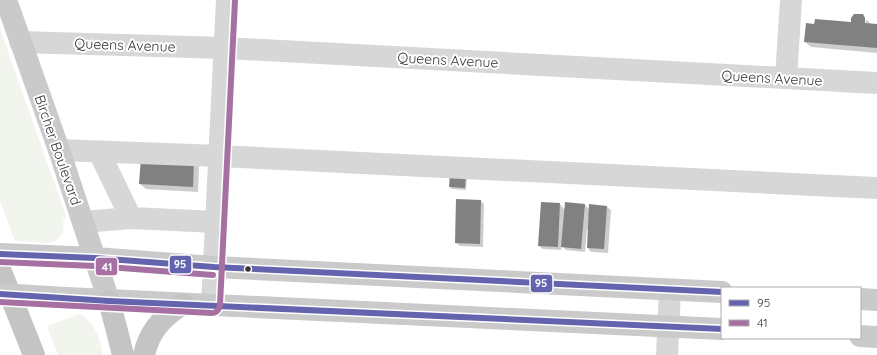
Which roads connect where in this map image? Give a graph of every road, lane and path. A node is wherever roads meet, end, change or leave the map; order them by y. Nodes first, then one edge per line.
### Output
1 (6, 0) edge
2 (227, 0) edge
3 (791, 0) edge
4 (20, 42) junction
5 (225, 48) junction
6 (786, 78) junction
7 (877, 84) edge
8 (59, 150) junction
9 (99, 152) junction
10 (219, 156) junction
11 (877, 188) edge
12 (131, 218) junction
13 (83, 222) junction
14 (216, 222) junction
15 (0, 254) edge
16 (95, 258) junction
17 (214, 267) junction
18 (0, 269) edge
19 (670, 290) junction
20 (721, 292) edge
21 (0, 294) edge
22 (861, 299) edge
23 (877, 300) edge
24 (109, 301) junction
25 (183, 304) junction
26 (212, 305) junction
27 (669, 327) junction
28 (721, 330) edge
29 (861, 336) edge
30 (877, 337) edge
31 (34, 355) edge
32 (122, 355) edge
33 (144, 355) edge
34 (667, 355) edge

1 - 4 main road, Bircher Boulevard
2 - 5 street
3 - 6 street
4 - 5 street, Queens Avenue
4 - 8 main road, Bircher Boulevard
5 - 6 street, Queens Avenue
5 - 10 street
6 - 7 street, Queens Avenue
8 - 9 street
8 - 13 main road, Bircher Boulevard
9 - 10 street
9 - 12 street
10 - 11 street
10 - 14 street
12 - 13 street
12 - 14 street
13 - 16 main road, Bircher Boulevard
14 - 17 street
15 - 16 main road
16 - 17 main road
16 - 24 main road, Bircher Boulevard
17 - 19 main road
17 - 26 street
18 - 31 highway
19 - 20 main road
19 - 27 street
21 - 24 main road, bridge
22 - 23 main road
24 - 25 main road
24 - 32 highway
25 - 26 main road
25 - 33 highway
26 - 27 main road
27 - 28 main road
27 - 34 street
29 - 30 main road

